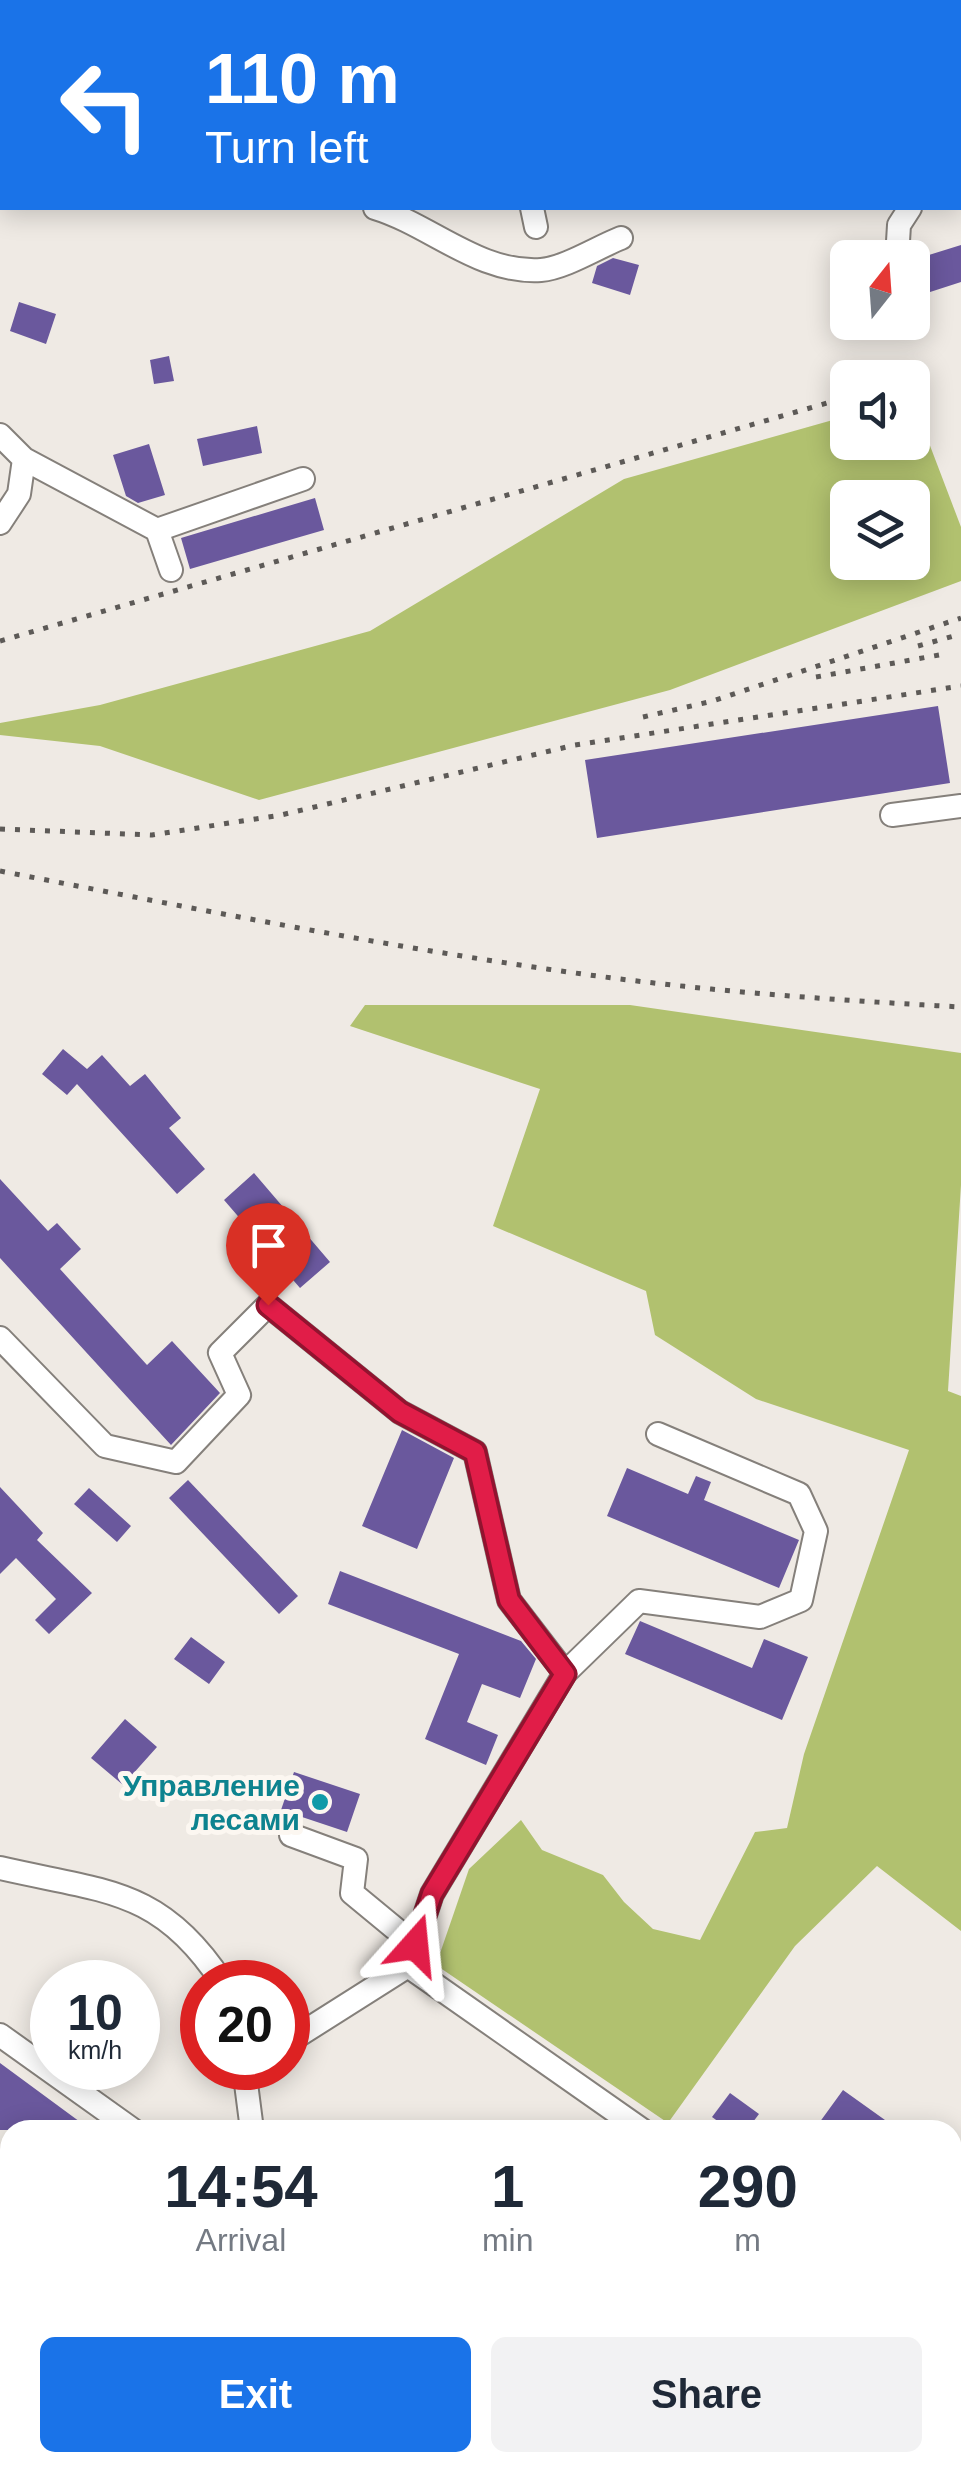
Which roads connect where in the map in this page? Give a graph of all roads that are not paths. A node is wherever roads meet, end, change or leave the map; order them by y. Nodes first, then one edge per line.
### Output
1 (381, 210) edge
2 (909, 210) edge
3 (620, 238) dead end
4 (898, 240) edge
5 (0, 435) edge
6 (24, 459) junction
7 (303, 480) dead end
8 (0, 524) edge
9 (157, 530) junction
10 (171, 570) dead end
11 (961, 806) edge
12 (892, 815) dead end
13 (0, 1338) edge
14 (658, 1434) dead end
15 (565, 1674) junction
16 (291, 1835) dead end
17 (0, 1868) edge
18 (412, 1956) junction
19 (205, 1960) edge
20 (310, 2027) edge
21 (0, 2034) edge
22 (247, 2090) edge
23 (119, 2120) edge
24 (251, 2120) edge
25 (629, 2120) edge

1 - 3 street
2 - 4 street
5 - 6 street
6 - 8 street
6 - 9 street
7 - 9 street
9 - 10 street
11 - 12 street
13 - 15 street
14 - 15 street
15 - 18 street
16 - 18 street
17 - 19 street
18 - 20 street
18 - 25 street
21 - 23 street
22 - 24 street

